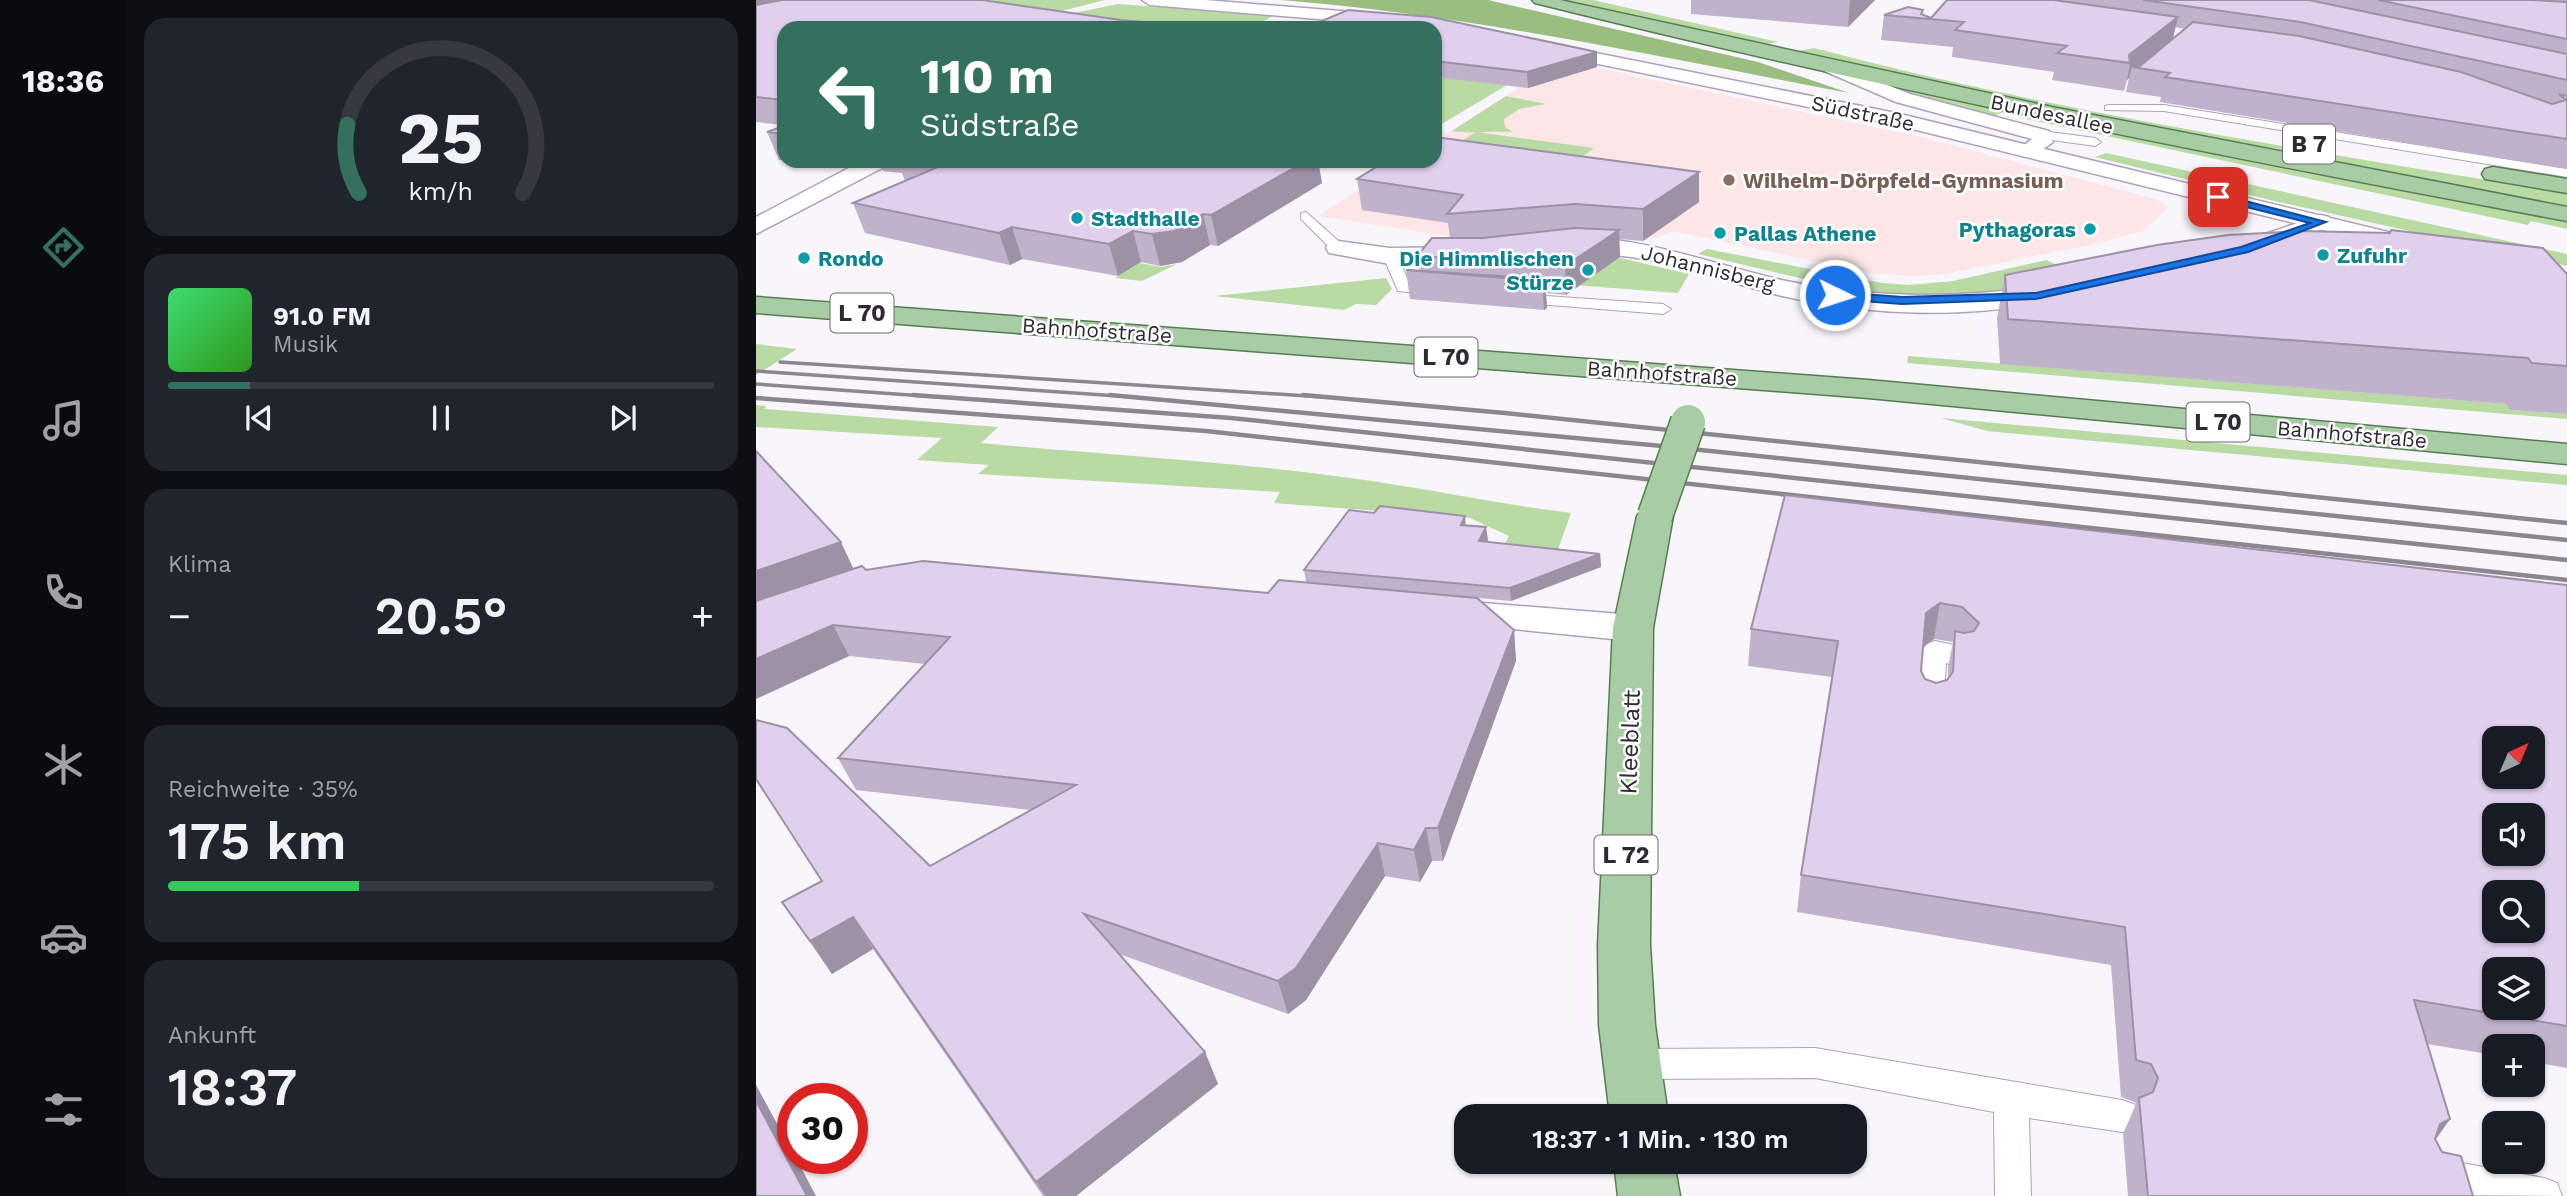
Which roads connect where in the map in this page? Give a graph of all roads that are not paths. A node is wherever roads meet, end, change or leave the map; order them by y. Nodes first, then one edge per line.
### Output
1 (1150, 0) edge
2 (1541, 0) edge
3 (1402, 21) edge
4 (1793, 38) dead end
5 (1523, 43) edge
6 (1762, 50) junction
7 (1861, 54) dead end
8 (1828, 66) junction
9 (2109, 108) junction
10 (2095, 142) dead end
11 (2035, 143) junction
12 (865, 168) edge
13 (2567, 173) edge
14 (2567, 186) edge
15 (2567, 214) edge
16 (1306, 216) dead end
17 (2321, 222) junction
18 (756, 227) edge
19 (1338, 248) joint
20 (1537, 250) edge
21 (2233, 251) edge
22 (2442, 252) edge
23 (1497, 254) edge
24 (1390, 256) junction
25 (2082, 286) edge
26 (1450, 294) edge
27 (1504, 298) edge
28 (756, 305) edge
29 (1663, 309) dead end
30 (1704, 377) junction
31 (2567, 454) edge
32 (1418, 609) edge
33 (1633, 628) junction
34 (1953, 652) edge
35 (1930, 708) edge
36 (1636, 1090) edge
37 (2011, 1099) junction
38 (2122, 1116) dead end
39 (1646, 1174) edge
40 (2429, 1174) edge
41 (1649, 1196) edge
42 (2013, 1196) edge
43 (2543, 1196) edge

1 - 3 street
2 - 6 main road, Bundesallee / B 7
4 - 6 main road
5 - 11 street, Südstraße
6 - 8 main road, Bundesallee / B 7
7 - 9 main road, Bundesallee / B 7
8 - 11 street
8 - 15 main road, Bundesallee / B 7
9 - 13 lane
9 - 14 main road, Bundesallee / B 7
10 - 11 lane
11 - 17 street, Südstraße
12 - 18 street
16 - 19 lane
17 - 21 street
17 - 22 street, Südstraße
19 - 24 street
20 - 25 street, Johannisberg
23 - 24 street
24 - 26 lane
27 - 29 lane
28 - 30 main road, Bahnhofstraße / L 70
30 - 31 main road, Bahnhofstraße / L 70
30 - 33 main road, Kleeblatt / L 72, bridge
32 - 33 street
33 - 36 main road, Kleeblatt / L 72
34 - 35 lane
36 - 37 lane
37 - 38 lane
37 - 42 lane
39 - 41 main road
40 - 43 lane

